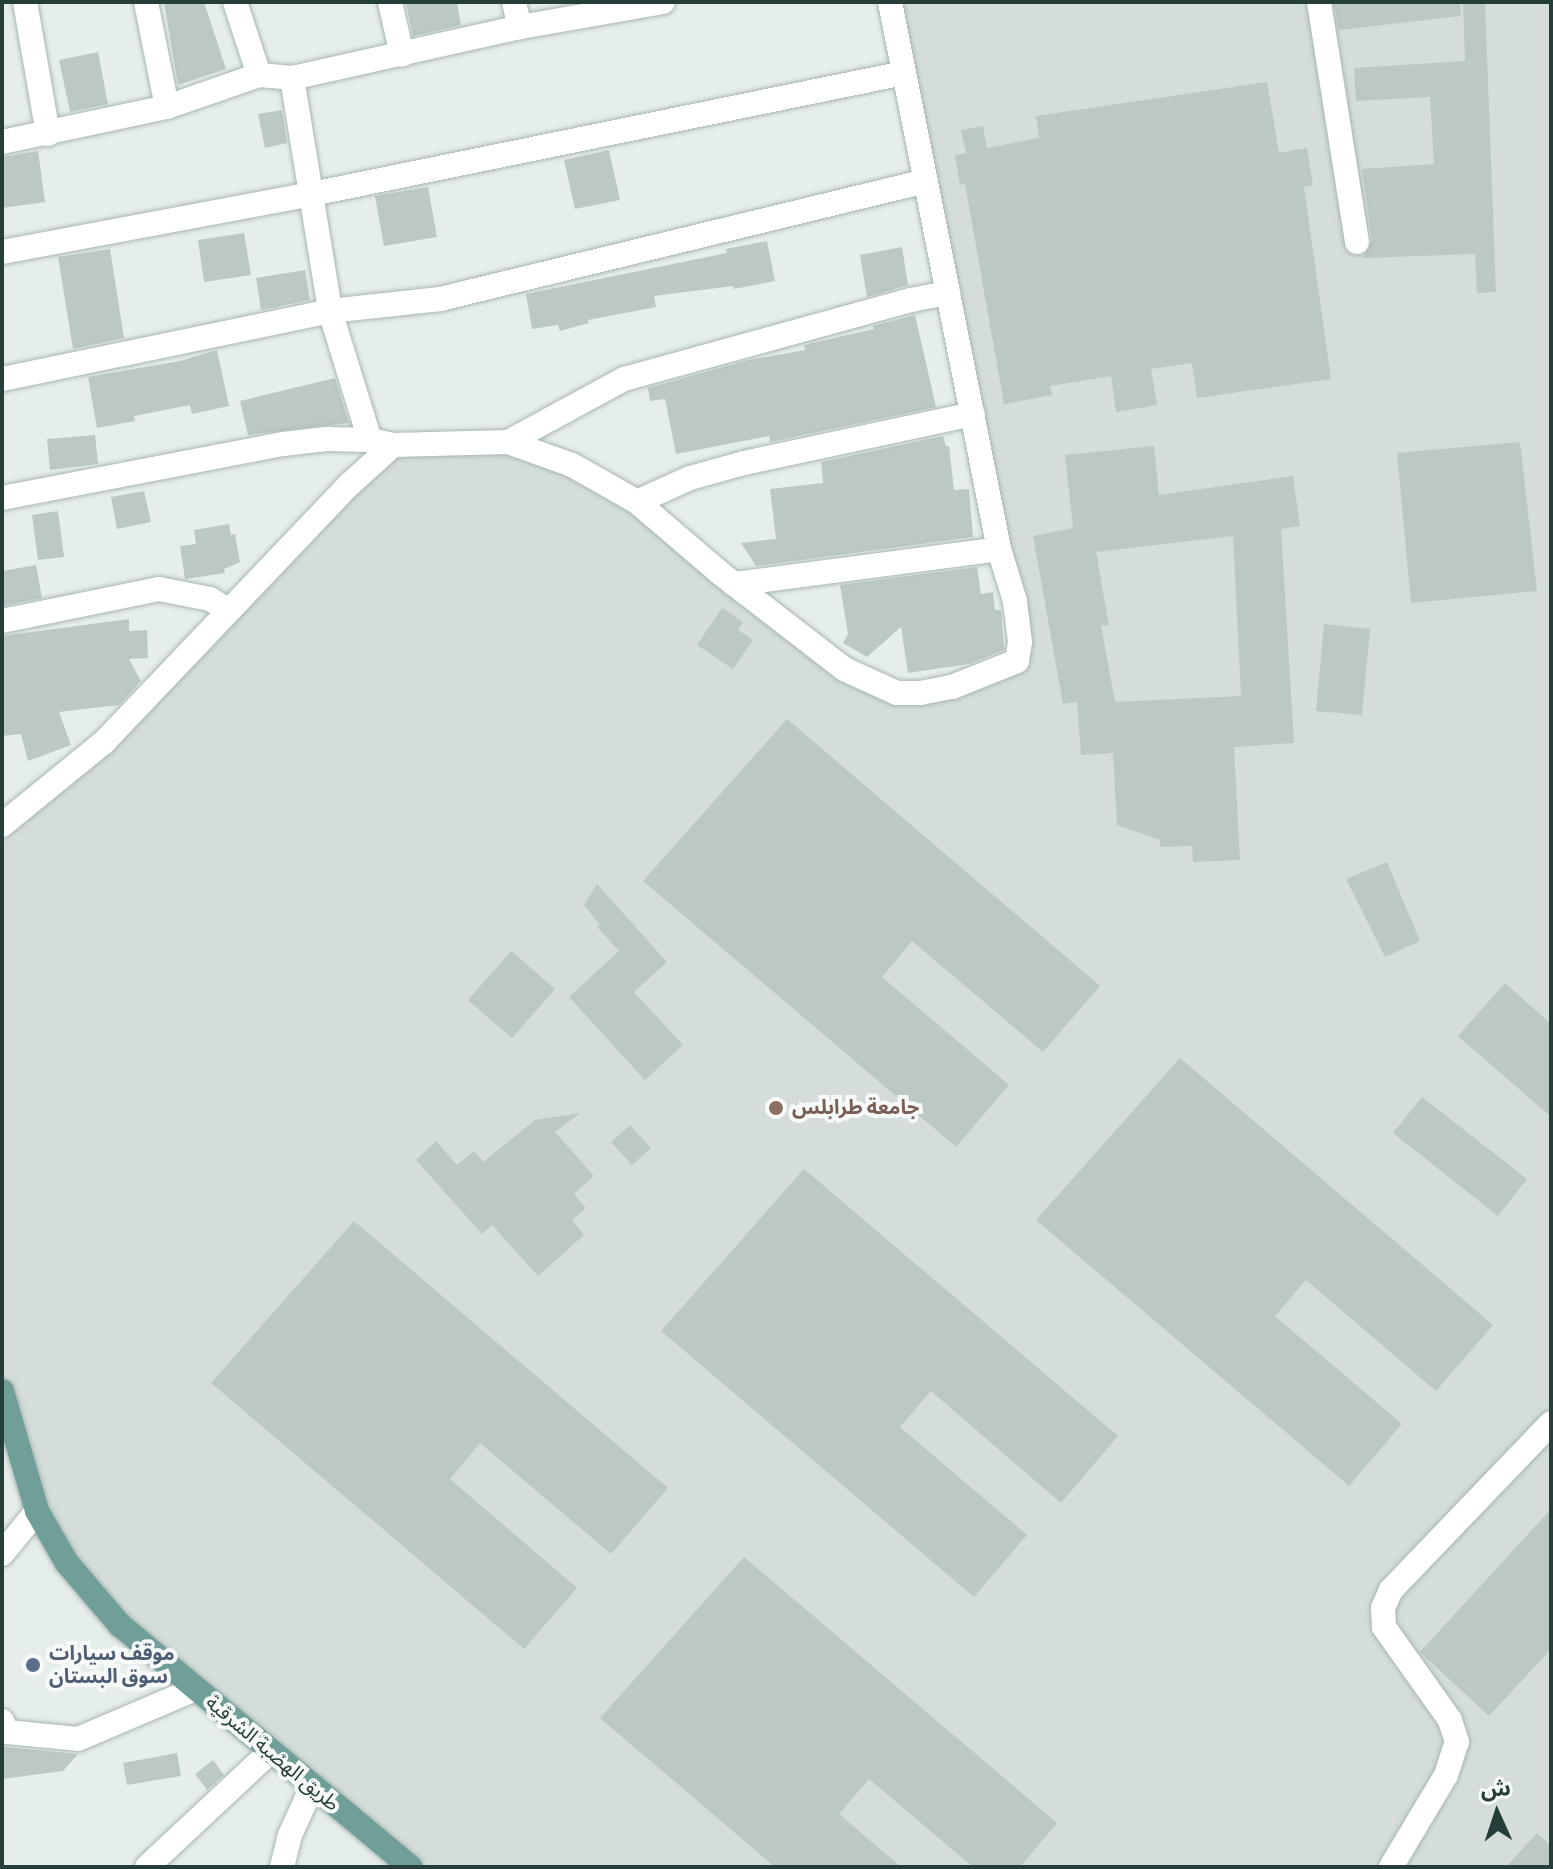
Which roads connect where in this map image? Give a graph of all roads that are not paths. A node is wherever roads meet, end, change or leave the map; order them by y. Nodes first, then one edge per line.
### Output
1 (25, 2) edge
2 (146, 2) edge
3 (235, 2) edge
4 (390, 2) edge
5 (514, 2) edge
6 (890, 2) edge
7 (1319, 2) edge
8 (653, 3) edge
9 (520, 27) junction
10 (402, 55) junction
11 (904, 73) junction
12 (259, 75) junction
13 (292, 78) junction
14 (167, 107) junction
15 (48, 134) junction
16 (2, 142) edge
17 (926, 181) junction
18 (312, 194) junction
19 (1357, 242) dead end
20 (2, 252) edge
21 (948, 293) junction
22 (330, 311) junction
23 (2, 379) edge
24 (973, 414) junction
25 (382, 442) junction
26 (508, 442) junction
27 (2, 498) edge
28 (637, 502) junction
29 (999, 549) junction
30 (734, 584) junction
31 (229, 611) junction
32 (2, 621) edge
33 (2, 825) edge
34 (2, 1391) edge
35 (1551, 1423) edge
36 (8, 1444) edge
37 (37, 1511) junction
38 (2, 1554) edge
39 (195, 1689) junction
40 (2, 1721) edge
41 (270, 1752) junction
42 (312, 1787) junction
43 (147, 1867) edge
44 (282, 1867) edge
45 (410, 1867) edge
46 (1391, 1867) edge

1 - 15 street
2 - 14 street
3 - 12 street
4 - 10 street
5 - 9 street
6 - 11 street
7 - 19 street
8 - 9 street
9 - 10 street
10 - 13 street
11 - 17 street
11 - 18 street
12 - 13 street
12 - 14 street
13 - 18 street
14 - 15 street
15 - 16 street
17 - 21 street
17 - 22 street
18 - 20 street
18 - 22 street
21 - 24 street
21 - 26 street
22 - 23 street
22 - 25 street
24 - 28 street
24 - 29 street
25 - 26 street
25 - 27 street
25 - 31 street
26 - 28 street
28 - 30 street
29 - 30 street
29 - 30 street
31 - 32 street
31 - 33 street
34 - 36 main road, طريق الهضبة الشرقية
35 - 46 street
36 - 37 main road, طريق الهضبة الشرقية
37 - 38 street
37 - 39 main road, طريق الهضبة الشرقية
39 - 40 street
39 - 41 main road, طريق الهضبة الشرقية
41 - 42 main road, طريق الهضبة الشرقية
41 - 43 street
42 - 44 street
42 - 45 main road, طريق الهضبة الشرقية

